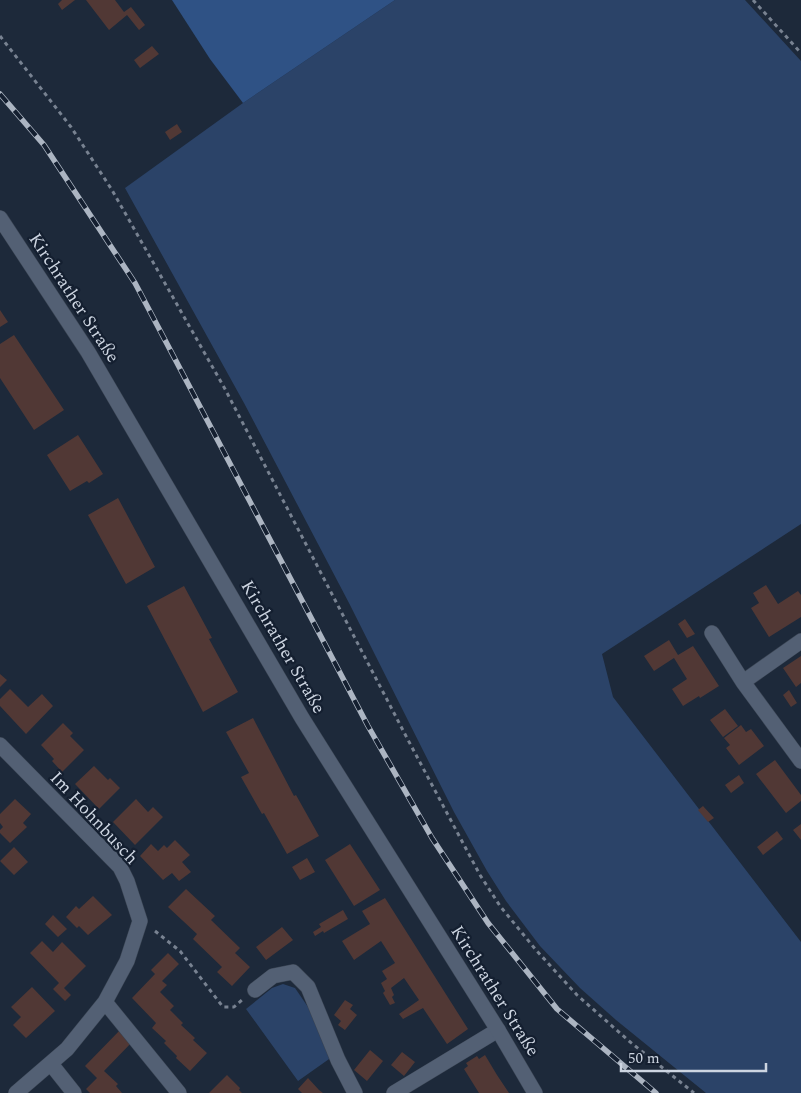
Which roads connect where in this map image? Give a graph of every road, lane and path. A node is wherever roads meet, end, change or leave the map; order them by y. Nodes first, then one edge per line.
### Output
1 (754, 0) edge
2 (0, 36) edge
3 (801, 53) edge
4 (0, 218) edge
5 (712, 633) dead end
6 (801, 641) edge
7 (744, 682) junction
8 (1, 749) edge
9 (801, 761) edge
10 (140, 921) junction
11 (255, 990) joint
12 (105, 1002) junction
13 (498, 1030) junction
14 (51, 1064) junction
15 (16, 1093) edge
16 (74, 1093) edge
17 (179, 1093) edge
18 (355, 1093) edge
19 (394, 1093) edge
20 (535, 1093) edge
21 (694, 1093) edge

1 - 3 path
2 - 21 path
4 - 13 street, Kirchrather Straße
5 - 7 street
6 - 7 street
7 - 9 street
8 - 10 street, Im Hohnbusch
10 - 11 path
10 - 12 street
11 - 18 street
12 - 14 street
12 - 17 street
13 - 19 street
13 - 20 street, Kirchrather Straße
14 - 15 street
14 - 16 street

